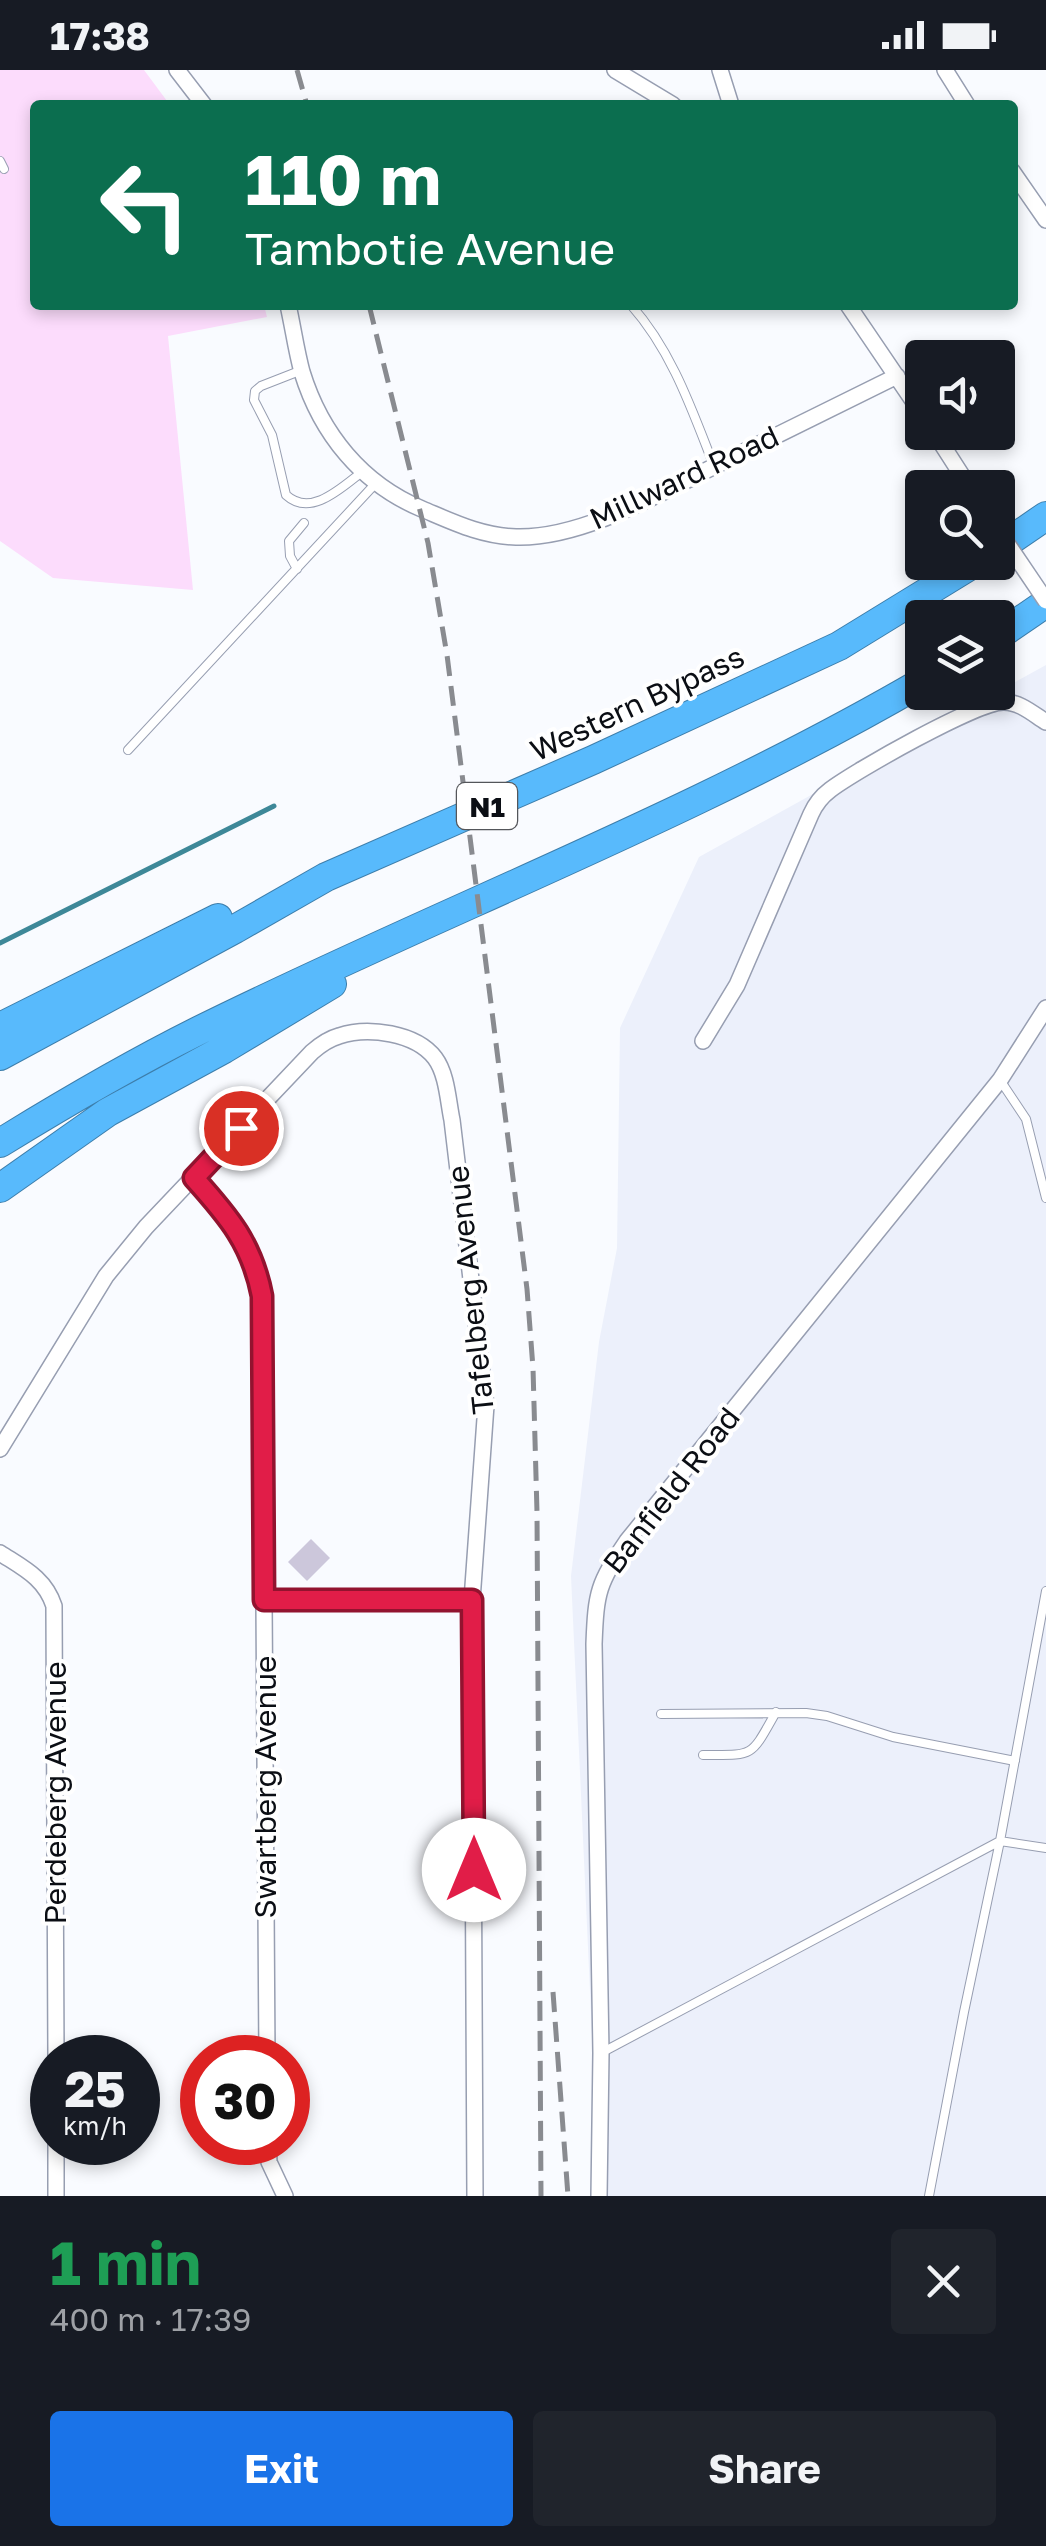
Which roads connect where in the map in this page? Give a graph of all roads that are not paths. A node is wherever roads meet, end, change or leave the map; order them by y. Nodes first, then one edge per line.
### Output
1 (177, 70) edge
2 (614, 70) edge
3 (720, 70) edge
4 (945, 70) edge
5 (200, 100) edge
6 (665, 100) edge
7 (729, 100) edge
8 (964, 100) edge
9 (1018, 180) edge
10 (1046, 220) edge
11 (289, 310) edge
12 (635, 310) edge
13 (852, 310) edge
14 (302, 370) junction
15 (898, 376) junction
16 (905, 387) edge
17 (714, 466) junction
18 (362, 472) junction
19 (376, 483) junction
20 (1046, 516) edge
21 (304, 524) dead end
22 (1015, 537) edge
23 (1015, 556) edge
24 (296, 569) junction
25 (946, 580) edge
26 (1046, 602) edge
27 (1015, 624) edge
28 (905, 692) edge
29 (1046, 722) edge
30 (128, 750) dead end
31 (326, 877) junction
32 (453, 912) junction
33 (1046, 1008) edge
34 (0, 1027) edge
35 (704, 1040) dead end
36 (0, 1056) edge
37 (1000, 1080) junction
38 (0, 1143) edge
39 (194, 1178) junction
40 (0, 1188) edge
41 (1046, 1198) edge
42 (0, 1449) edge
43 (0, 1553) edge
44 (1046, 1591) edge
45 (264, 1600) junction
46 (472, 1600) junction
47 (776, 1712) junction
48 (661, 1714) dead end
49 (703, 1755) dead end
50 (1015, 1761) junction
51 (1000, 1842) junction
52 (1046, 1848) edge
53 (56, 2035) edge
54 (267, 2035) edge
55 (600, 2054) junction
56 (56, 2165) edge
57 (270, 2165) edge
58 (56, 2196) edge
59 (285, 2196) edge
60 (476, 2196) edge
61 (599, 2196) edge
62 (929, 2196) edge

1 - 5 street
2 - 6 street
3 - 7 street
4 - 8 street
9 - 10 street
11 - 14 street, Millward Road
12 - 17 lane
13 - 15 street
14 - 18 street, Millward Road
14 - 18 lane
15 - 16 street
15 - 17 street, Millward Road
17 - 19 street, Millward Road
18 - 19 street, Millward Road
19 - 24 lane
20 - 22 highway
21 - 24 lane
23 - 26 street, bridge
24 - 30 lane
25 - 31 highway, Western Bypass / N1
26 - 27 highway
28 - 32 highway
29 - 35 street
31 - 34 highway
31 - 36 highway, Western Bypass / N1
32 - 38 highway
32 - 40 highway
33 - 37 street, Banfield Road
37 - 41 lane
37 - 55 street, Banfield Road
39 - 42 street
39 - 45 street, Swartberg Avenue
39 - 46 street, Tafelberg Avenue
43 - 53 street, Perdeberg Avenue
44 - 50 lane
45 - 46 street
45 - 54 street, Swartberg Avenue
46 - 60 street, Tafelberg Avenue
47 - 48 lane
47 - 49 lane
47 - 50 lane
50 - 51 lane
51 - 52 lane
51 - 55 lane
51 - 62 lane
55 - 61 street, Banfield Road
56 - 58 street
57 - 59 street

